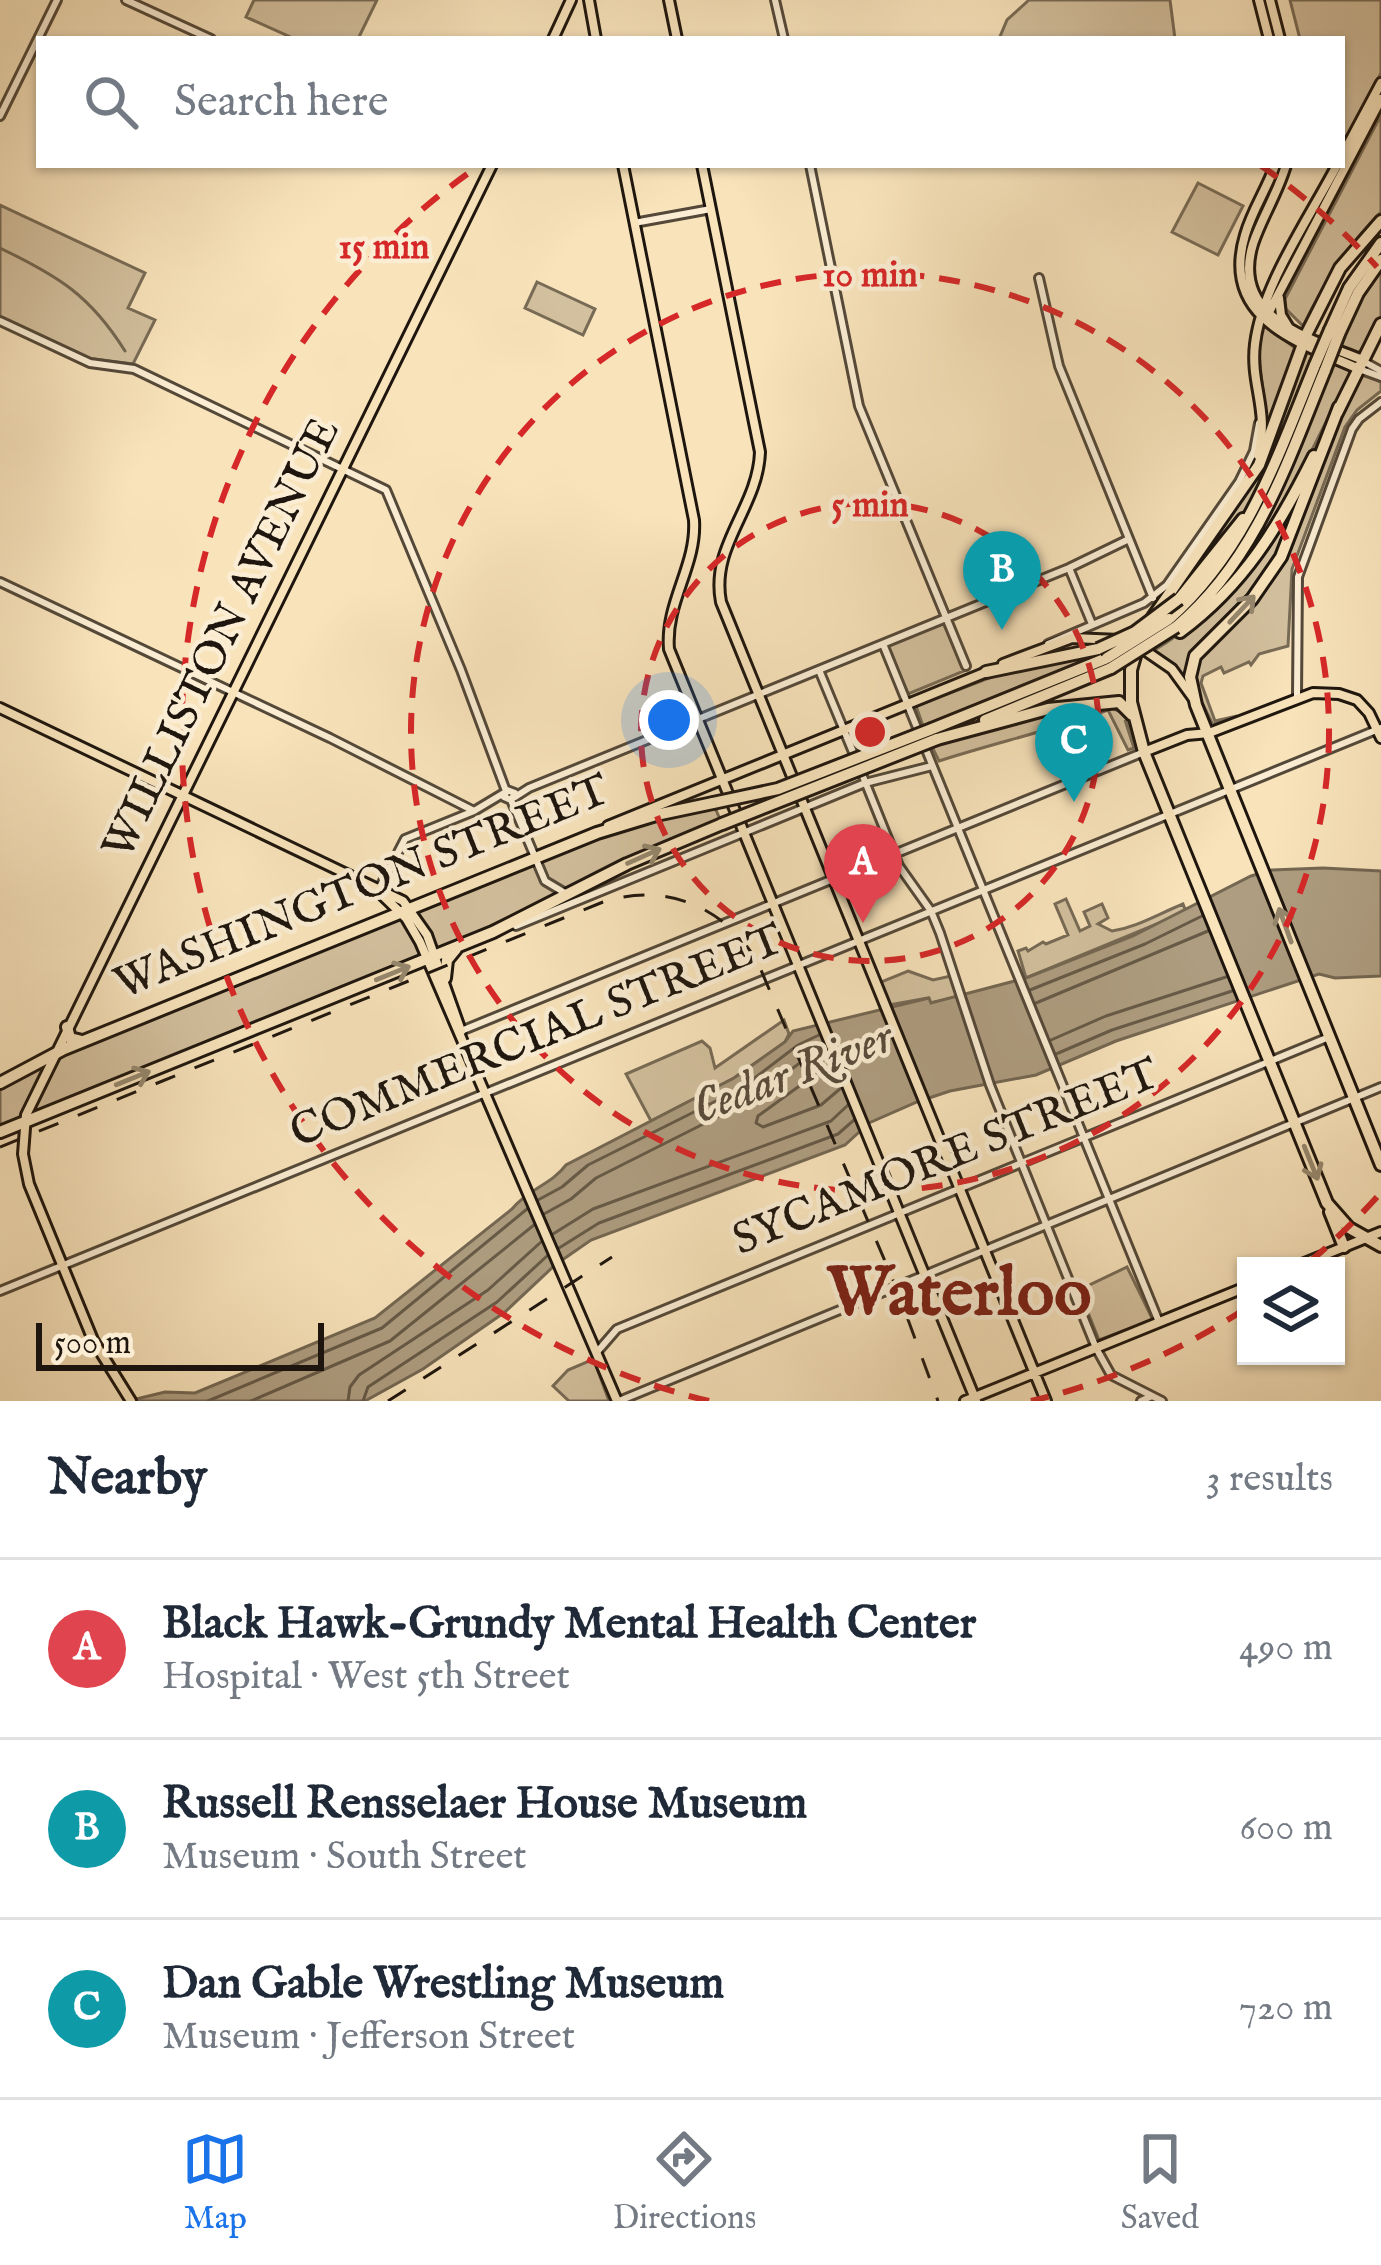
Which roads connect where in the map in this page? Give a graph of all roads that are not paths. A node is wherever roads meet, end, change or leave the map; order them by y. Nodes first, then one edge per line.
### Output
1 (57, 0) edge
2 (126, 0) edge
3 (571, 0) edge
4 (589, 0) edge
5 (670, 0) edge
6 (776, 0) edge
7 (1259, 0) edge
8 (1270, 0) edge
9 (39, 36) edge
10 (204, 36) edge
11 (555, 36) edge
12 (595, 36) edge
13 (676, 36) edge
14 (783, 36) edge
15 (1268, 36) edge
16 (1279, 36) edge
17 (36, 43) edge
18 (1381, 83) edge
19 (1381, 99) edge
20 (0, 116) edge
21 (1345, 151) edge
22 (491, 168) edge
23 (624, 168) edge
24 (703, 168) edge
25 (811, 168) edge
26 (1274, 168) edge
27 (1285, 168) edge
28 (1335, 168) edge
29 (711, 209) junction
30 (1381, 221) edge
31 (634, 224) junction
32 (1381, 243) edge
33 (1381, 260) edge
34 (1039, 278) dead end
35 (1251, 282) junction
36 (1275, 285) junction
37 (1280, 296) junction
38 (1264, 314) junction
39 (0, 321) edge
40 (1381, 324) edge
41 (1334, 332) junction
42 (1300, 337) junction
43 (1360, 364) junction
44 (1320, 367) junction
45 (1381, 374) edge
46 (1257, 384) junction
47 (1381, 402) edge
48 (1340, 407) junction
49 (344, 468) junction
50 (1273, 470) junction
51 (1233, 504) junction
52 (1129, 539) junction
53 (1069, 568) junction
54 (0, 582) edge
55 (1153, 598) junction
56 (946, 618) junction
57 (1092, 624) junction
58 (1175, 626) junction
59 (883, 644) junction
60 (1138, 646) junction
61 (1034, 650) junction
62 (1106, 658) junction
63 (966, 665) dead end
64 (819, 670) junction
65 (986, 672) junction
66 (233, 693) junction
67 (758, 695) junction
68 (1297, 696) junction
69 (908, 704) junction
70 (1196, 705) junction
71 (0, 708) edge
72 (1134, 718) junction
73 (696, 720) junction
74 (844, 730) junction
75 (1380, 732) edge
76 (1209, 733) junction
77 (935, 734) junction
78 (1144, 752) junction
79 (782, 755) junction
80 (932, 766) junction
81 (720, 781) junction
82 (865, 783) junction
83 (1231, 789) junction
84 (509, 794) junction
85 (183, 795) junction
86 (804, 810) junction
87 (474, 812) junction
88 (1169, 814) junction
89 (958, 828) junction
90 (597, 833) junction
91 (742, 834) junction
92 (895, 854) junction
93 (536, 857) junction
94 (832, 879) junction
95 (983, 890) junction
96 (378, 891) junction
97 (568, 895) junction
98 (770, 904) junction
99 (405, 910) junction
100 (931, 911) junction
101 (493, 932) junction
102 (857, 942) junction
103 (458, 946) junction
104 (432, 957) junction
105 (796, 967) junction
106 (445, 978) junction
107 (67, 1028) junction
108 (461, 1031) junction
109 (1329, 1037) junction
110 (86, 1041) junction
111 (53, 1054) junction
112 (1269, 1062) junction
113 (0, 1083) edge
114 (1381, 1087) edge
115 (487, 1093) junction
116 (1354, 1098) junction
117 (25, 1122) junction
118 (1294, 1123) junction
119 (0, 1132) edge
120 (1084, 1137) junction
121 (1021, 1163) junction
122 (1381, 1165) edge
123 (959, 1188) junction
124 (1109, 1199) junction
125 (1327, 1203) junction
126 (898, 1213) junction
127 (1046, 1225) junction
128 (1381, 1232) edge
129 (1366, 1239) junction
130 (1381, 1246) edge
131 (1344, 1247) junction
132 (985, 1250) junction
133 (1319, 1257) edge
134 (62, 1266) junction
135 (923, 1275) junction
136 (1237, 1291) edge
137 (0, 1292) edge
138 (1159, 1322) junction
139 (1096, 1348) junction
140 (597, 1352) junction
141 (1036, 1372) junction
142 (1152, 1396) junction
143 (972, 1400) edge
144 (131, 1401) edge
145 (618, 1401) edge
146 (1046, 1401) edge
147 (1141, 1401) edge
148 (1162, 1401) edge

1 - 9 street
2 - 10 street
3 - 11 main road
4 - 12 main road
5 - 13 main road
6 - 14 street
7 - 15 main road
8 - 16 main road
17 - 20 street
18 - 21 main road
19 - 37 main road
22 - 49 main road, WILLISTON AVENUE
23 - 31 main road
24 - 29 main road
25 - 56 street
26 - 38 main road
27 - 35 main road
28 - 36 main road
29 - 31 street
29 - 67 main road
30 - 42 highway
31 - 73 main road
32 - 41 highway
33 - 41 highway
34 - 52 street
35 - 36 main road
35 - 38 main road
36 - 38 main road
37 - 38 main road
37 - 42 main road
38 - 42 main road
38 - 42 main road
38 - 46 main road
39 - 49 street
40 - 43 highway
41 - 44 highway, bridge
42 - 43 main road
42 - 51 highway
43 - 45 street
43 - 48 highway
44 - 50 highway
44 - 58 highway
46 - 51 main road
46 - 55 street
47 - 68 street
48 - 58 highway
70 -> 48 highway
49 - 66 main road, WILLISTON AVENUE
49 - 84 street
50 - 58 highway
50 - 62 highway, bridge
51 - 60 highway
52 - 53 street
52 - 55 street
53 - 56 street
53 - 57 street
54 - 66 street
55 - 57 street, WASHINGTON STREET
56 - 59 street
56 - 63 street
57 - 61 street, WASHINGTON STREET
58 - 62 highway, bridge
58 - 62 highway, bridge
59 - 64 street
59 - 69 street
60 - 61 main road
60 - 70 main road
60 - 72 highway
61 - 65 main road, WASHINGTON STREET
62 - 65 highway
62 - 77 highway
64 - 67 street
64 - 74 street
65 - 69 main road, WASHINGTON STREET
66 - 85 main road, WILLISTON AVENUE
66 - 87 street
67 - 73 street
67 - 79 main road
68 - 75 main road
68 - 76 main road
69 - 74 main road, WASHINGTON STREET
69 - 80 street
70 - 76 highway
71 - 85 main road
72 - 77 highway
72 - 78 highway
73 - 81 main road
73 - 84 street
74 - 79 main road, WASHINGTON STREET
74 - 82 street
75 - 83 street, COMMERCIAL STREET
76 - 78 main road
76 - 83 highway
77 - 90 highway, bridge
97 -> 77 highway, bridge
78 - 88 highway
78 - 89 street
79 - 81 main road, WASHINGTON STREET
79 - 86 main road
80 - 82 street, WASHINGTON STREET
80 - 89 street
81 - 90 main road, WASHINGTON STREET
81 - 91 main road
82 - 86 street, WASHINGTON STREET
82 - 92 street
83 - 88 street, COMMERCIAL STREET
109 -> 83 highway
84 - 87 street
84 - 93 street
85 - 96 main road
85 - 107 main road, WILLISTON AVENUE
86 - 91 street, WASHINGTON STREET
86 - 94 main road
87 - 96 street
88 - 95 street, COMMERCIAL STREET
88 - 112 highway
89 - 92 street
89 - 95 street
90 - 93 highway, WASHINGTON STREET
91 - 98 main road
91 - 101 street, WASHINGTON STREET
92 - 94 street
92 - 100 street
93 - 97 street
93 - 99 highway, WASHINGTON STREET
94 - 98 street
94 - 102 main road
95 - 100 street, COMMERCIAL STREET
95 - 120 street
96 - 99 main road
97 - 101 highway
98 - 105 main road
98 - 108 street
99 - 104 main road
99 - 110 highway, WASHINGTON STREET
100 - 102 street, COMMERCIAL STREET
100 - 121 street
101 - 103 highway, WASHINGTON STREET
102 - 105 street, COMMERCIAL STREET
102 - 123 main road
103 - 104 highway, WASHINGTON STREET
103 - 106 highway
104 - 106 main road
104 - 108 main road
117 -> 104 highway, WASHINGTON STREET
105 - 115 street, COMMERCIAL STREET
105 - 126 main road
106 - 108 main road
107 - 110 highway
107 - 111 main road, WILLISTON AVENUE
108 - 115 main road
109 - 112 street, SYCAMORE STREET
109 - 116 highway
110 - 111 highway, WASHINGTON STREET
111 - 113 highway, WASHINGTON STREET
111 - 117 main road, WILLISTON AVENUE
112 - 118 highway
112 - 120 street, SYCAMORE STREET
114 - 116 street
115 - 134 street, COMMERCIAL STREET
115 - 140 main road
116 - 118 street
116 - 122 highway
117 - 119 highway, WASHINGTON STREET
117 - 134 main road, WILLISTON AVENUE
118 - 124 street
118 -> 125 highway
120 - 121 street, SYCAMORE STREET
120 - 124 street
121 - 123 street, SYCAMORE STREET
121 - 127 street
123 - 126 street, SYCAMORE STREET
123 - 132 main road
124 - 127 street
124 - 138 street
125 - 129 highway
125 - 131 highway
126 - 135 main road
126 - 140 street, SYCAMORE STREET
127 - 132 street
127 - 139 street
128 - 129 main road
129 - 130 highway
129 - 131 main road
131 - 133 main road
132 - 135 street
132 - 141 main road
134 - 137 street, COMMERCIAL STREET
134 - 144 main road
135 - 143 main road
135 - 145 street
136 - 138 main road
138 - 139 main road
139 - 141 main road
139 - 142 street
140 - 145 main road
141 - 143 main road
141 - 146 main road
142 - 147 street
142 - 148 street

